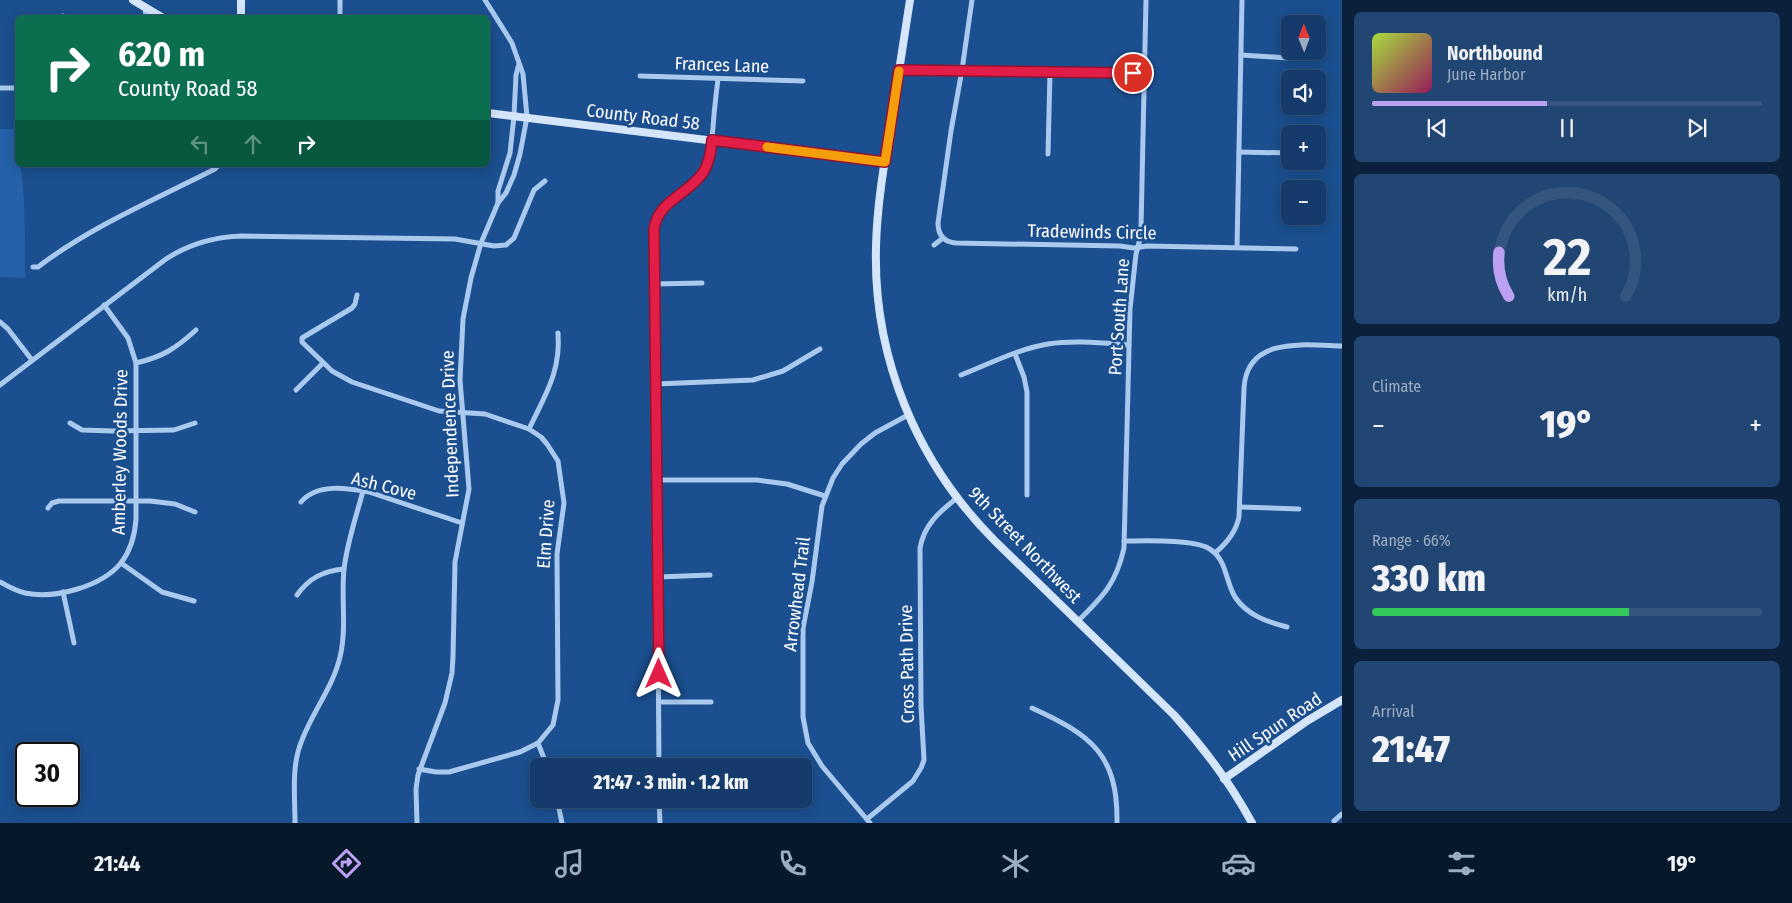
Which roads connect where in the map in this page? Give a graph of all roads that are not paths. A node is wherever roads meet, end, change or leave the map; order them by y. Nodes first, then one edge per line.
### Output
1 (133, 0) edge
2 (241, 0) edge
3 (340, 0) edge
4 (485, 0) edge
5 (910, 0) edge
6 (972, 0) edge
7 (1146, 0) edge
8 (1242, 0) edge
9 (146, 7) junction
10 (146, 15) edge
11 (157, 15) edge
12 (241, 15) edge
13 (340, 15) edge
14 (1241, 55) junction
15 (1281, 58) edge
16 (519, 64) junction
17 (899, 70) junction
18 (962, 70) junction
19 (1050, 72) junction
20 (1145, 72) junction
21 (640, 76) dead end
22 (718, 79) junction
23 (803, 81) dead end
24 (0, 88) edge
25 (15, 88) edge
26 (490, 113) edge
27 (514, 116) junction
28 (527, 117) junction
29 (712, 140) junction
30 (1239, 152) junction
31 (1281, 153) edge
32 (1048, 154) dead end
33 (885, 162) junction
34 (218, 167) edge
35 (545, 181) dead end
36 (498, 203) junction
37 (943, 238) junction
38 (481, 243) junction
39 (934, 245) dead end
40 (1138, 247) junction
41 (1237, 247) junction
42 (1296, 249) dead end
43 (33, 267) dead end
44 (702, 283) dead end
45 (655, 284) junction
46 (357, 295) dead end
47 (104, 306) junction
48 (0, 322) edge
49 (196, 330) dead end
50 (558, 333) dead end
51 (1129, 345) junction
52 (1342, 346) edge
53 (820, 349) dead end
54 (1015, 354) junction
55 (32, 360) junction
56 (136, 362) junction
57 (323, 363) junction
58 (961, 375) dead end
59 (656, 384) junction
60 (0, 385) edge
61 (296, 390) dead end
62 (462, 412) junction
63 (908, 416) junction
64 (70, 423) dead end
65 (195, 423) dead end
66 (529, 429) junction
67 (136, 431) junction
68 (656, 480) junction
69 (363, 491) junction
70 (1026, 495) dead end
71 (825, 496) junction
72 (957, 498) junction
73 (136, 500) junction
74 (302, 502) dead end
75 (1240, 507) junction
76 (48, 508) dead end
77 (1299, 509) dead end
78 (195, 512) dead end
79 (462, 523) junction
80 (1124, 541) junction
81 (1215, 553) junction
82 (121, 563) junction
83 (344, 569) junction
84 (710, 575) dead end
85 (658, 577) junction
86 (0, 582) edge
87 (64, 592) junction
88 (297, 595) dead end
89 (194, 601) dead end
90 (1078, 621) junction
91 (1287, 627) dead end
92 (74, 643) dead end
93 (1342, 701) edge
94 (659, 702) junction
95 (711, 702) dead end
96 (1032, 708) dead end
97 (538, 743) junction
98 (544, 758) edge
99 (659, 758) edge
100 (419, 769) junction
101 (1224, 779) junction
102 (559, 808) edge
103 (660, 808) edge
104 (1342, 814) edge
105 (1334, 820) dead end
106 (869, 821) edge
107 (295, 823) edge
108 (417, 823) edge
109 (562, 823) edge
110 (660, 823) edge
111 (1117, 823) edge
112 (1252, 823) edge

1 - 9 street
2 - 12 street
3 - 13 street
4 - 16 street, Independence Drive
5 - 17 street, 9th Street Northwest
6 - 18 street
7 - 20 street, Port South Lane
8 - 14 street
9 - 10 street
9 - 11 street
14 - 15 street
14 - 30 street
16 - 27 street, Independence Drive
16 - 28 street, Independence Drive
17 - 18 street
17 - 33 street, 9th Street Northwest
18 - 19 street
18 - 37 street
19 - 20 street
19 - 32 street
20 - 40 street, Port South Lane
21 - 22 street, Frances Lane
22 - 23 street, Frances Lane
22 - 29 street
24 - 25 street
26 - 27 street, County Road 58
27 - 28 street, County Road 58
27 - 36 street, Independence Drive
28 - 29 street, County Road 58
28 - 36 street, Independence Drive
29 - 33 street, County Road 58
29 - 45 street
30 - 31 street
30 - 41 street
33 - 63 street, 9th Street Northwest
34 - 43 street
35 - 38 street
36 - 38 street, Independence Drive
37 - 39 street
37 - 40 street, Tradewinds Circle
38 - 47 street
38 - 62 street, Independence Drive
40 - 41 street, Tradewinds Circle
40 - 51 street, Port South Lane
41 - 42 street, Tradewinds Circle
44 - 45 street
45 - 59 street
46 - 57 street, Elm Drive
47 - 55 street
47 - 56 street, Amberley Woods Drive
48 - 55 street
49 - 56 street
50 - 66 street
51 - 54 street
51 - 80 street, Port South Lane
52 - 75 street
53 - 59 street
54 - 58 street
54 - 70 street
55 - 60 street
56 - 67 street, Amberley Woods Drive
57 - 61 street
57 - 62 street, Elm Drive
59 - 68 street
62 - 66 street, Elm Drive
62 - 79 street, Independence Drive
63 - 71 street, Arrowhead Trail
63 - 72 street, 9th Street Northwest
64 - 67 street
65 - 67 street
66 - 97 street, Elm Drive
67 - 73 street, Amberley Woods Drive
68 - 71 street
68 - 85 street
69 - 74 street, Ash Cove
69 - 79 street, Ash Cove
69 - 83 street
71 - 106 street, Arrowhead Trail
72 - 90 street, 9th Street Northwest
72 - 106 street, Cross Path Drive
73 - 76 street
73 - 78 street
73 - 82 street, Amberley Woods Drive
75 - 77 street
75 - 81 street
79 - 100 street, Independence Drive
80 - 81 street
80 - 90 street, Port South Lane
81 - 91 street
82 - 87 street, Amberley Woods Drive
82 - 89 street
83 - 88 street
83 - 107 street
84 - 85 street
85 - 94 street
86 - 87 street, Amberley Woods Drive
87 - 92 street
90 - 101 street, 9th Street Northwest
93 - 101 street, Hill Spun Road
94 - 95 street
94 - 99 street
96 - 111 street
97 - 98 street
97 - 100 street, Elm Drive
100 - 108 street, Independence Drive
101 - 112 street, 9th Street Northwest
102 - 109 street
103 - 110 street
104 - 105 street

